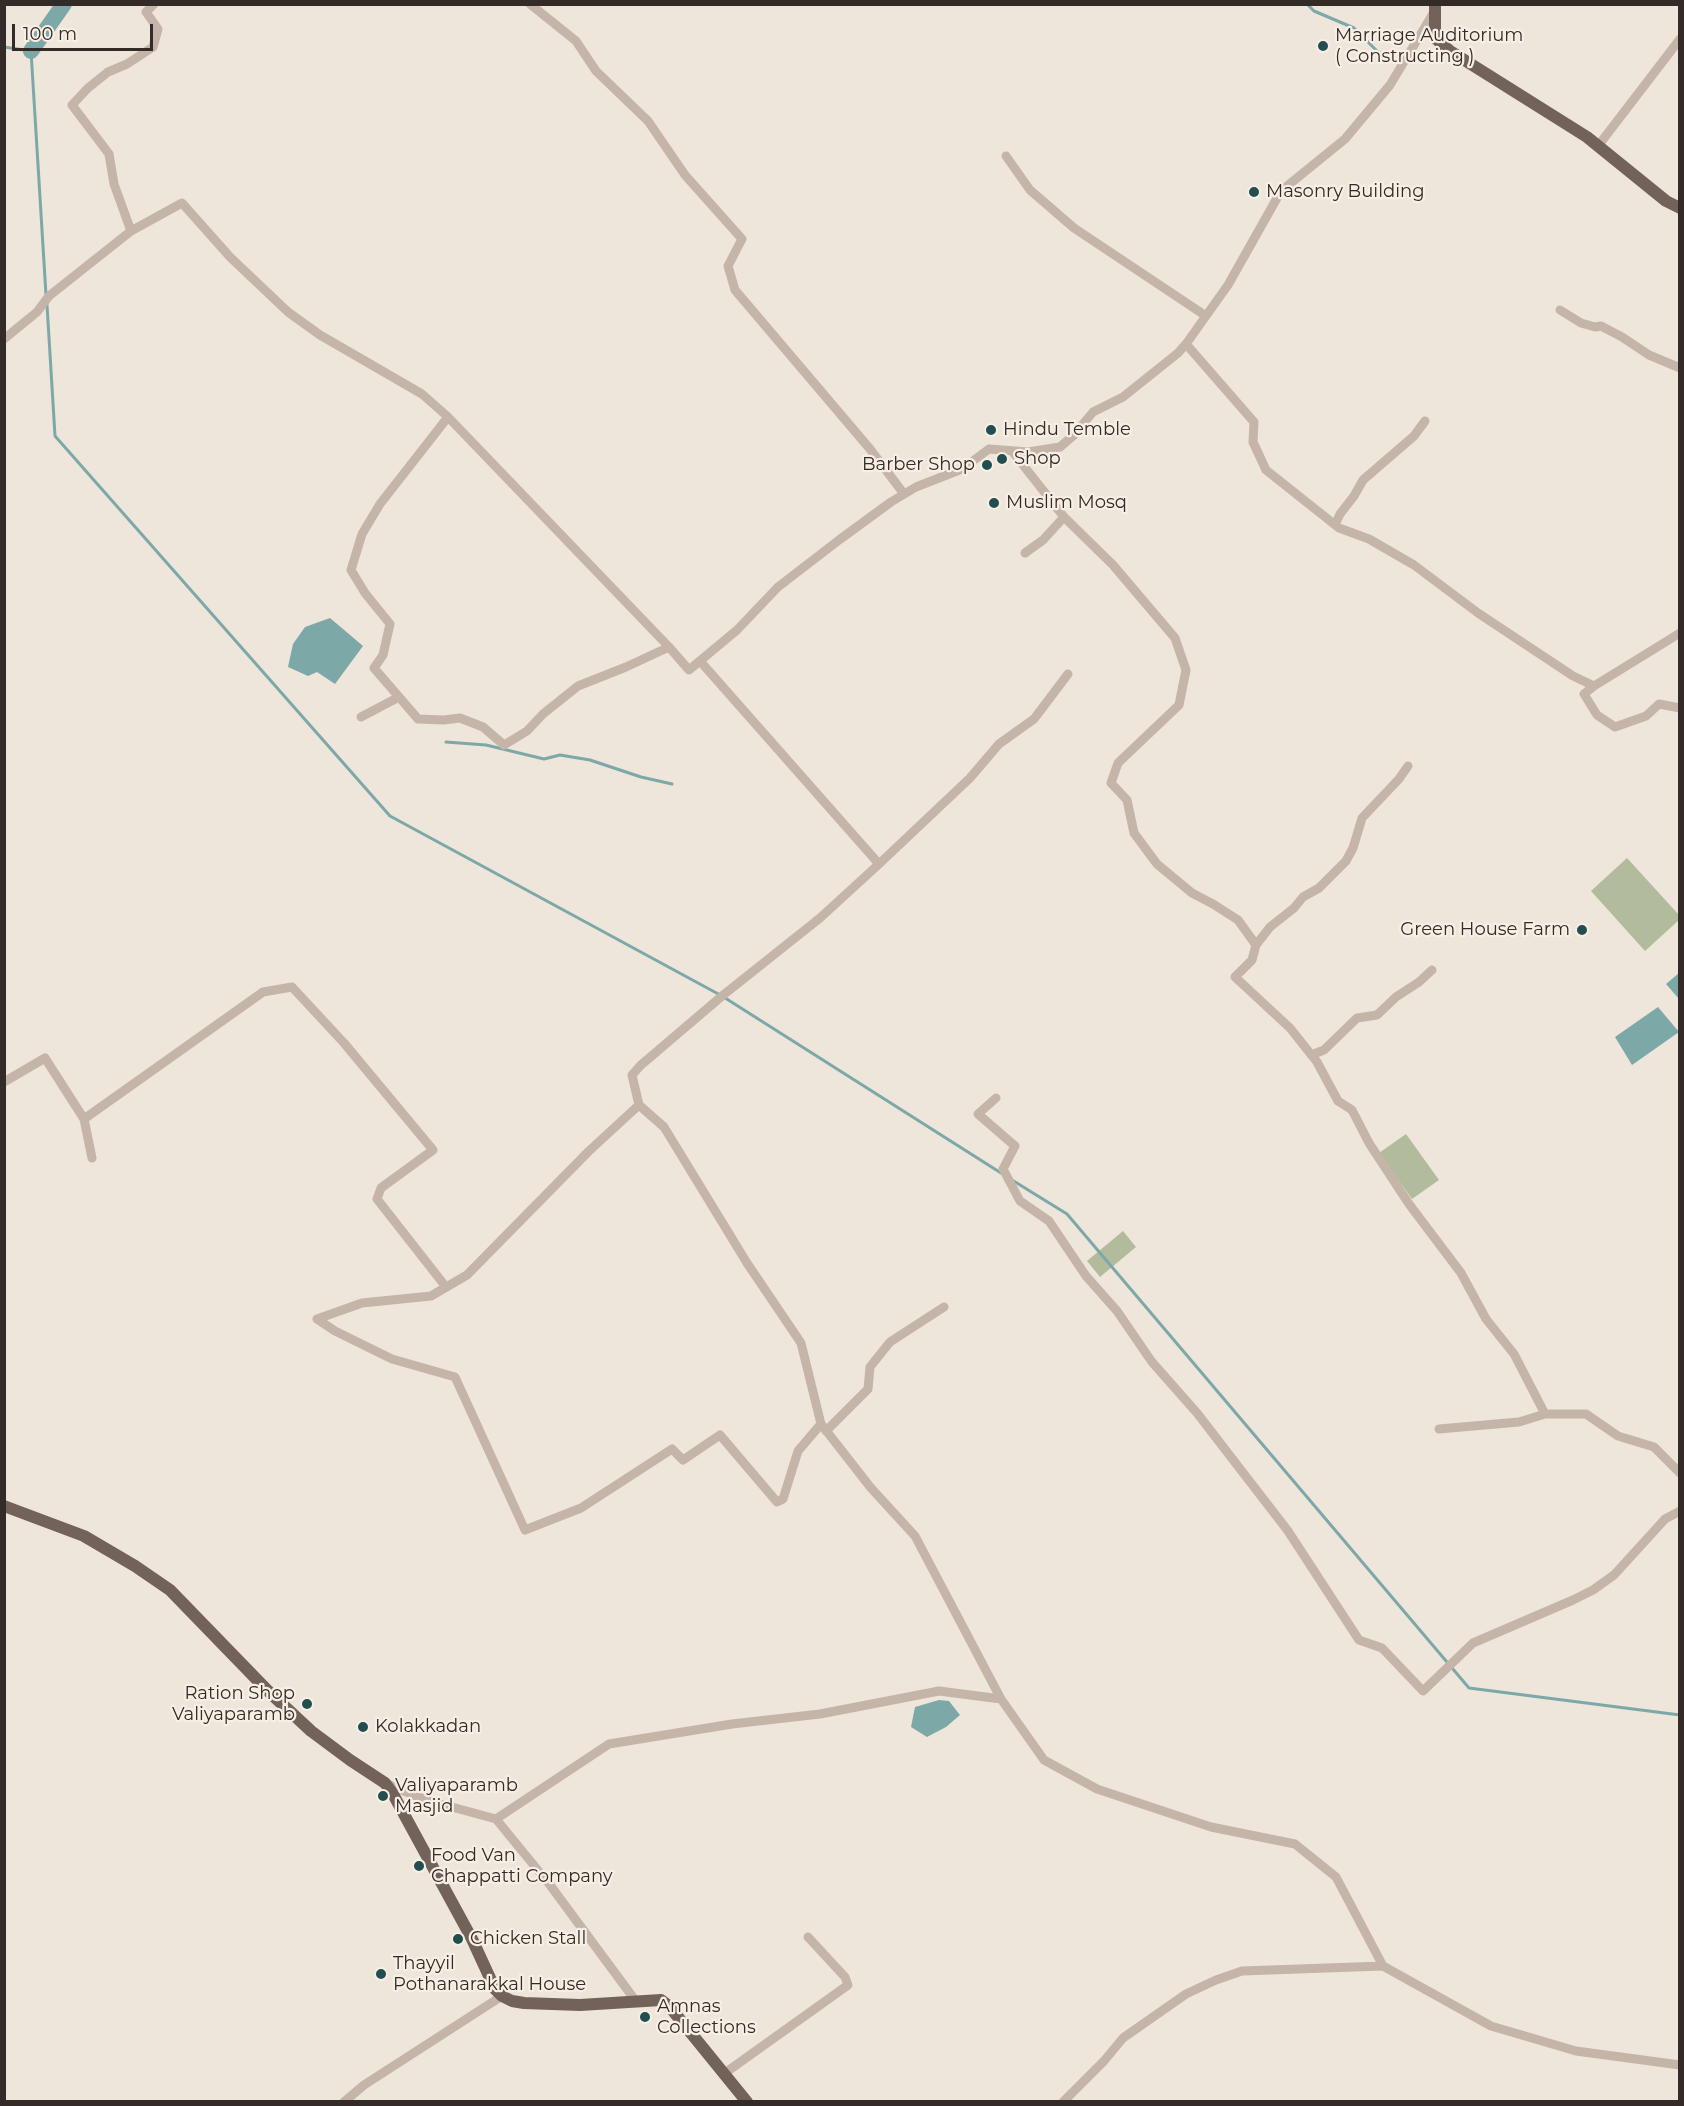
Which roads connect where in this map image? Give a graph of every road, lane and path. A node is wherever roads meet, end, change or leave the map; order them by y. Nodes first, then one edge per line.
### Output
1 (154, 4) edge
2 (530, 4) edge
3 (1436, 6) edge
4 (1680, 39) edge
5 (1598, 146) junction
6 (1006, 156) dead end
7 (1680, 208) edge
8 (131, 231) junction
9 (1560, 310) dead end
10 (1206, 316) junction
11 (4, 339) edge
12 (1186, 344) junction
13 (1680, 369) edge
14 (447, 417) junction
15 (1425, 421) dead end
16 (1012, 451) junction
17 (904, 494) junction
18 (1064, 517) junction
19 (1335, 525) junction
20 (1025, 553) dead end
21 (1680, 633) edge
22 (669, 647) junction
23 (700, 661) junction
24 (1068, 674) dead end
25 (1594, 686) junction
26 (399, 697) junction
27 (1680, 708) edge
28 (361, 717) dead end
29 (1408, 766) dead end
30 (879, 864) junction
31 (1256, 945) junction
32 (1432, 970) dead end
33 (1311, 1055) junction
34 (4, 1082) edge
35 (996, 1098) dead end
36 (639, 1105) junction
37 (84, 1119) junction
38 (92, 1158) dead end
39 (446, 1287) junction
40 (944, 1307) dead end
41 (1545, 1414) junction
42 (824, 1427) junction
43 (1439, 1429) dead end
44 (1680, 1473) edge
45 (4, 1506) edge
46 (1680, 1511) edge
47 (1001, 1699) junction
48 (385, 1783) junction
49 (496, 1819) junction
50 (808, 1937) dead end
51 (1383, 1966) junction
52 (502, 1996) junction
53 (635, 2000) junction
54 (1680, 2065) edge
55 (724, 2073) junction
56 (349, 2100) edge
57 (747, 2102) edge
58 (1063, 2102) edge

1 - 8 street
2 - 17 street
3 - 5 main road
3 - 10 street
4 - 5 street
5 - 7 main road
6 - 10 street
8 - 11 street
8 - 14 street
9 - 13 street
10 - 12 street
12 - 16 street
12 - 19 street
14 - 22 street
14 - 26 street
15 - 19 street
16 - 17 street
16 - 18 street
17 - 23 street
18 - 20 street
18 - 31 street
19 - 25 street
21 - 25 street
22 - 23 street
22 - 26 street
23 - 30 street
24 - 30 street
25 - 27 street
26 - 28 street
29 - 31 street
30 - 36 street
31 - 33 street
32 - 33 street
33 - 41 street
34 - 37 street
35 - 46 street
36 - 39 street
36 - 42 street
37 - 38 street
37 - 39 street
39 - 42 street
40 - 42 street
41 - 43 street
41 - 44 street
42 - 47 street
45 - 48 main road
47 - 49 street
47 - 51 street
48 - 49 street
48 - 52 main road
49 - 53 street
50 - 55 street
51 - 54 street
51 - 58 street
52 - 53 main road
52 - 56 street
53 - 55 main road
55 - 57 main road

